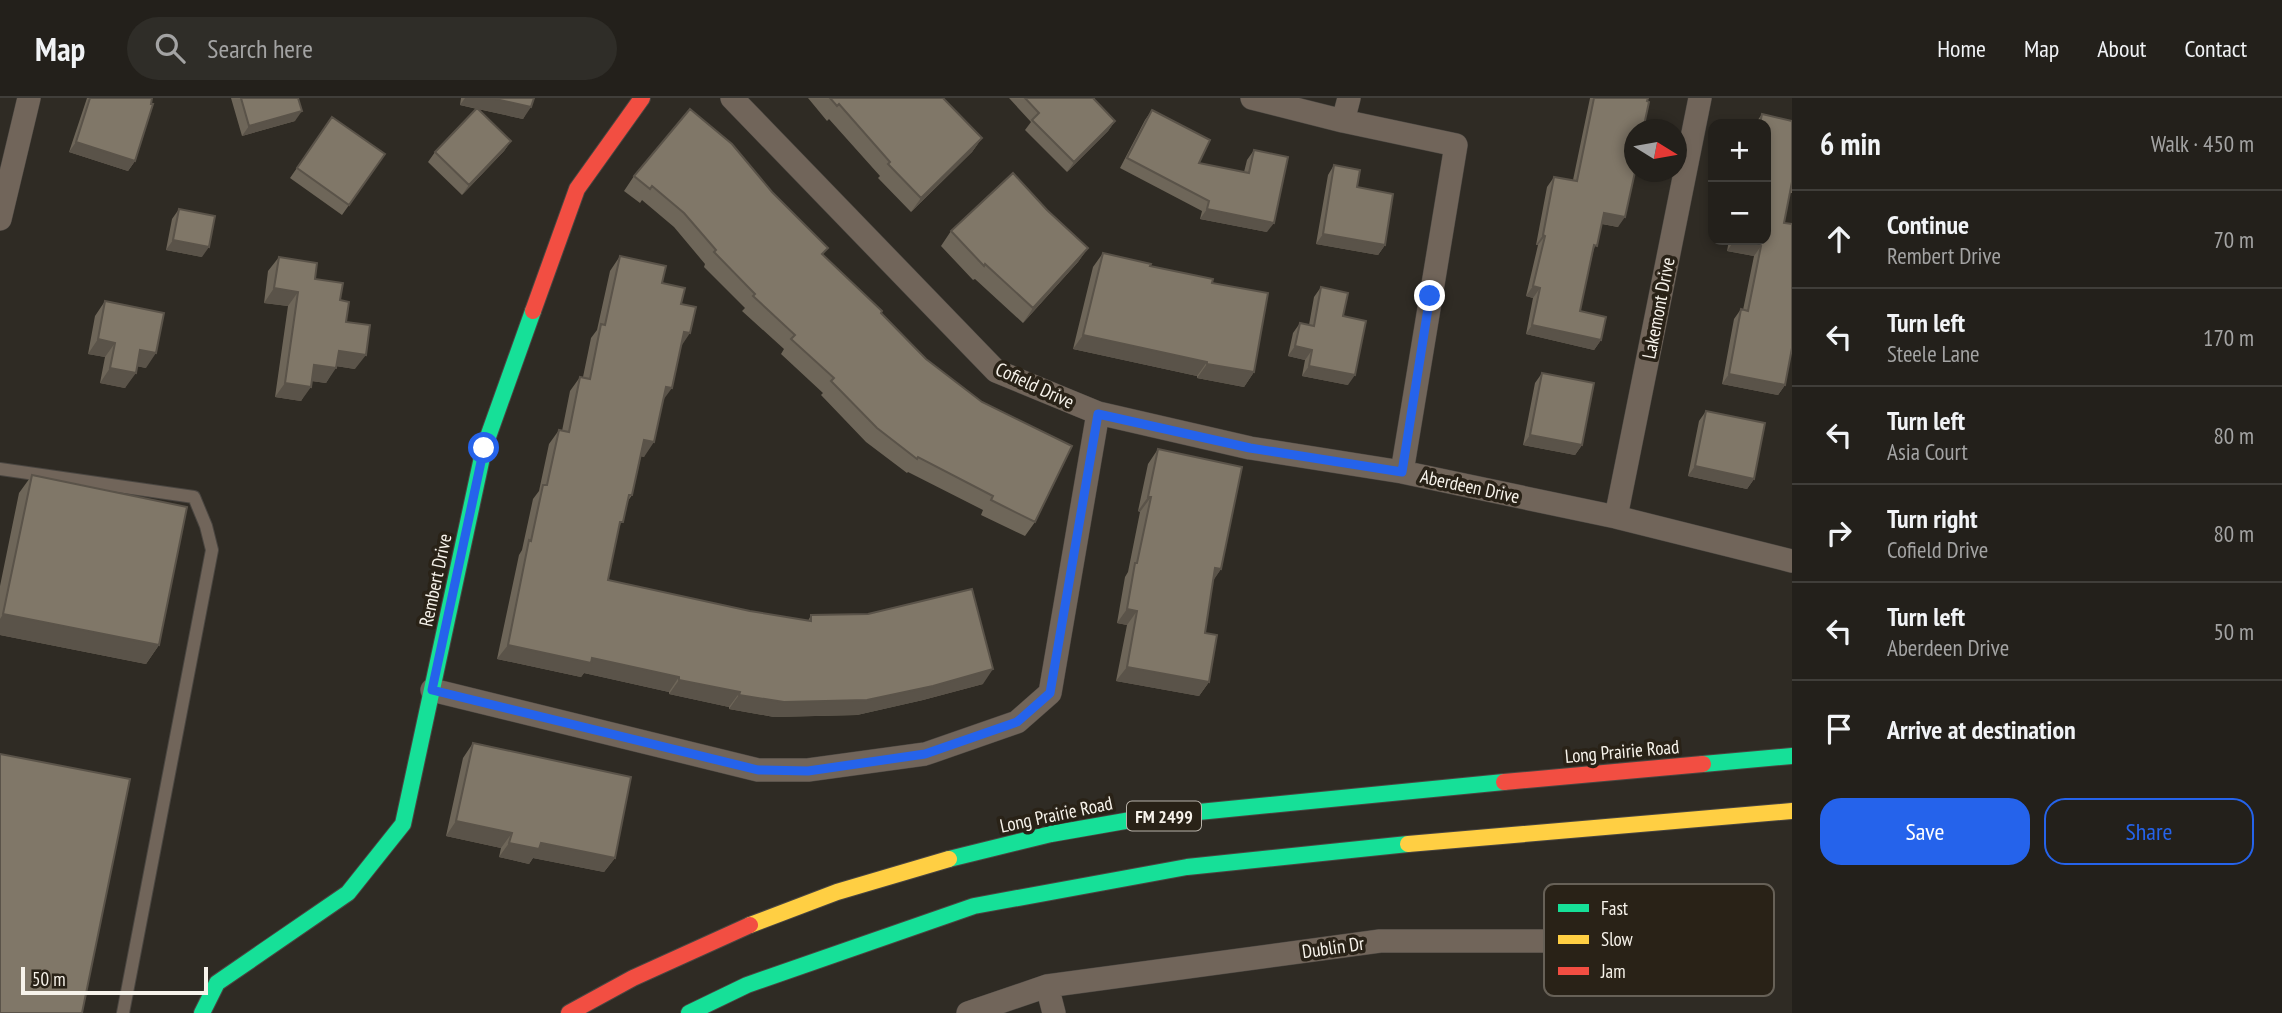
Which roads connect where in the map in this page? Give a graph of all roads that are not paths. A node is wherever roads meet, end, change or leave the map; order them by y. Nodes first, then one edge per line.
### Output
1 (29, 98) edge
2 (642, 98) edge
3 (733, 98) edge
4 (1252, 98) edge
5 (1349, 98) edge
6 (1700, 98) edge
7 (1343, 121) junction
8 (0, 219) edge
9 (1098, 414) junction
10 (0, 469) edge
11 (1402, 472) junction
12 (1616, 517) junction
13 (1792, 561) edge
14 (432, 690) junction
15 (1792, 756) edge
16 (1792, 811) edge
17 (1544, 941) edge
18 (1047, 986) junction
19 (123, 1013) edge
20 (202, 1013) edge
21 (569, 1013) edge
22 (689, 1013) edge
23 (968, 1013) edge
24 (1054, 1013) edge

1 - 8 street
2 - 14 main road, Rembert Drive
3 - 9 street, Cofield Drive
4 - 7 street
5 - 7 street
6 - 12 street, Lakemont Drive
7 - 11 street, Aberdeen Drive
9 - 11 street, Cofield Drive
9 - 14 street
10 - 19 lane
11 - 12 street, Aberdeen Drive
12 - 13 street, Aberdeen Drive
14 - 20 main road, Rembert Drive
15 - 21 main road, Long Prairie Road / FM 2499
16 - 22 main road
17 - 18 street, Dublin Dr
18 - 23 street, Dublin Dr
18 - 24 street

